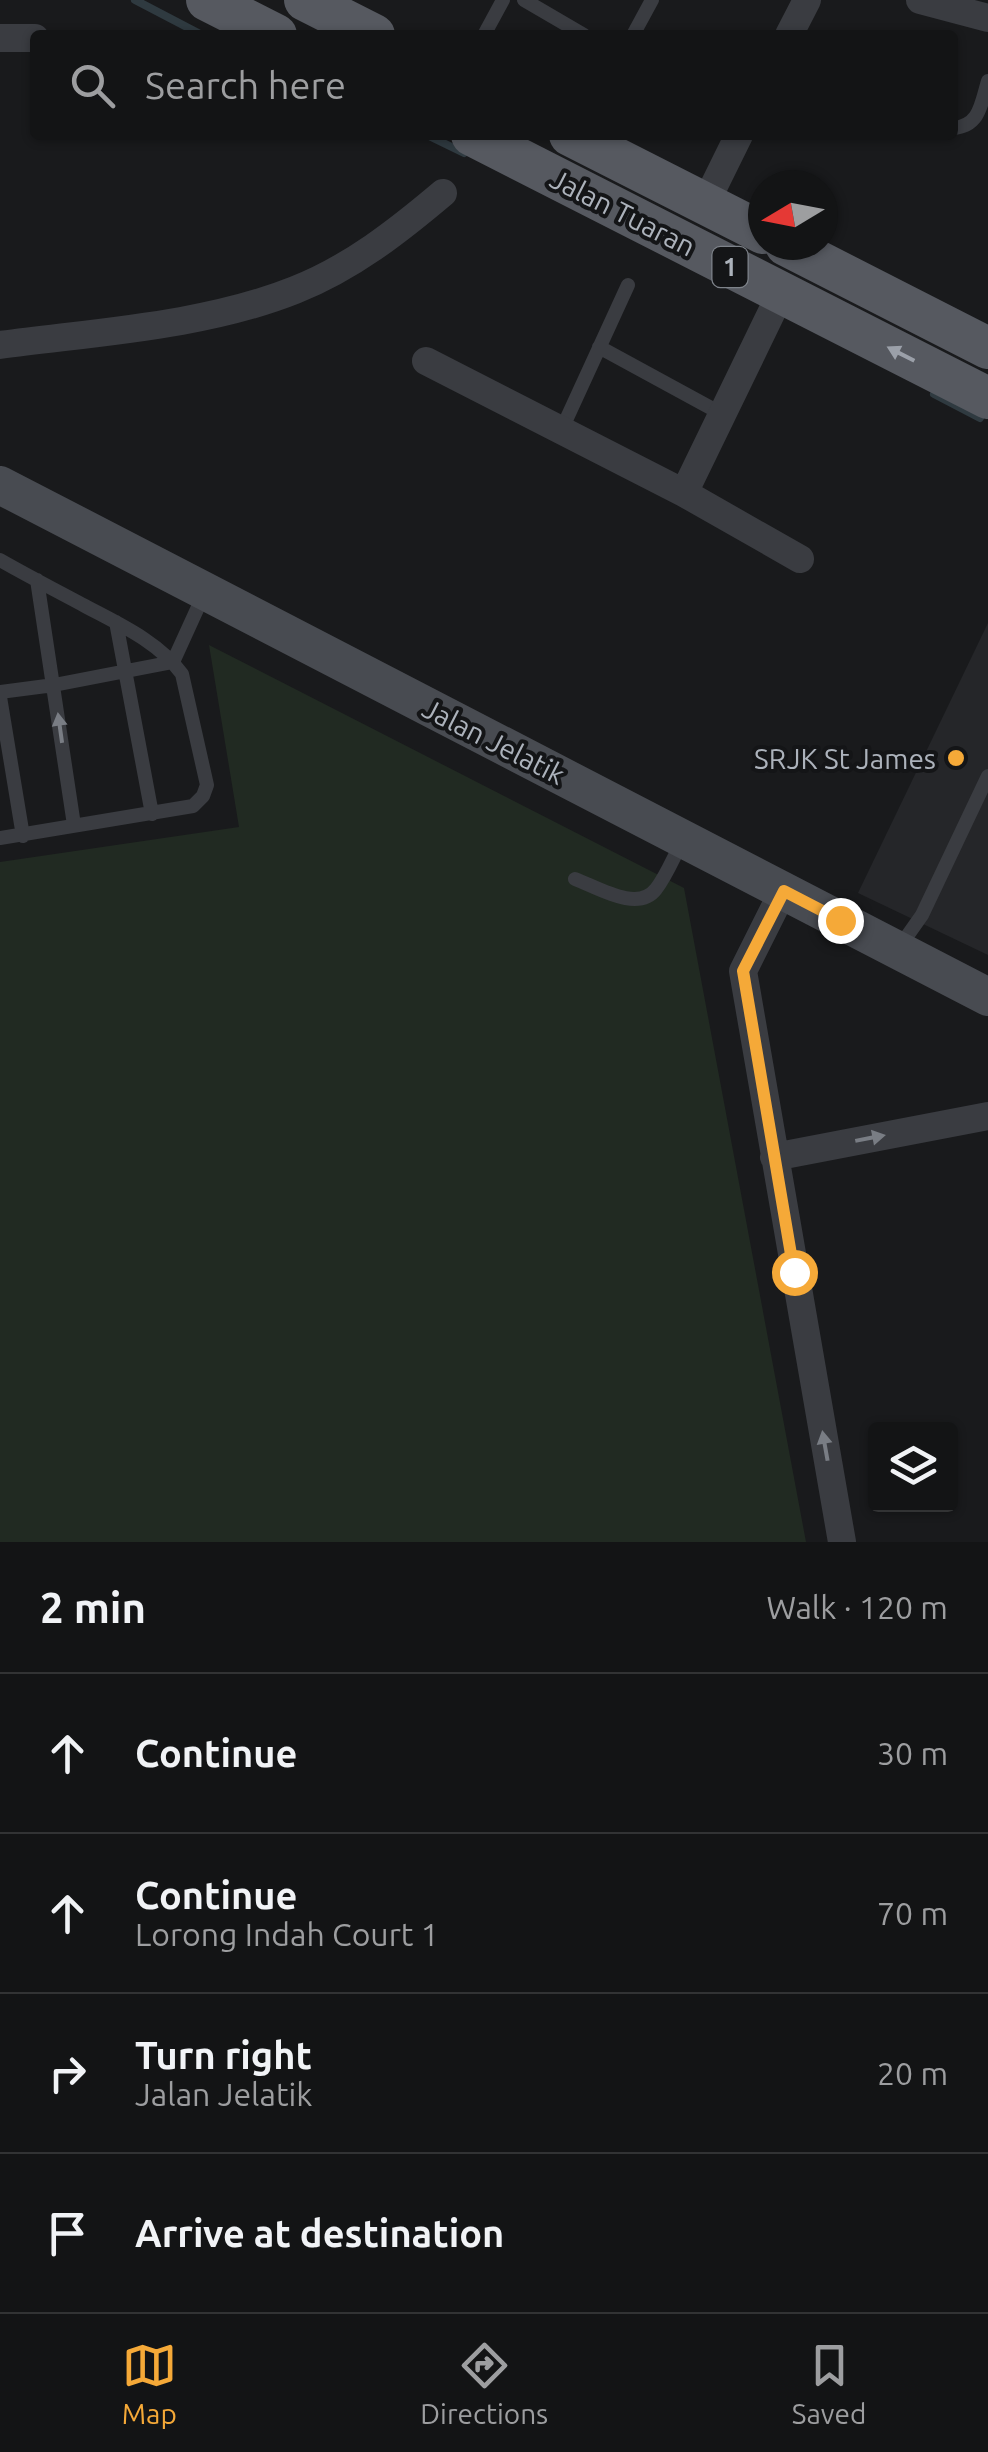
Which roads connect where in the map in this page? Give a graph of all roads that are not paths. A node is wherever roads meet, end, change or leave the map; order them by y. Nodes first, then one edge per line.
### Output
1 (207, 0) edge
2 (305, 0) edge
3 (503, 0) edge
4 (524, 0) edge
5 (652, 0) edge
6 (807, 0) edge
7 (920, 0) edge
8 (988, 18) edge
9 (266, 30) edge
10 (364, 30) edge
11 (487, 30) edge
12 (575, 30) edge
13 (636, 30) edge
14 (792, 30) edge
15 (0, 38) edge
16 (30, 38) edge
17 (988, 81) edge
18 (958, 127) edge
19 (482, 140) edge
20 (580, 140) edge
21 (737, 140) edge
22 (664, 183) junction
23 (443, 194) dead end
24 (705, 204) junction
25 (748, 226) edge
26 (815, 260) edge
27 (628, 285) dead end
28 (778, 291) junction
29 (0, 344) edge
30 (599, 347) junction
31 (988, 348) edge
32 (426, 362) dead end
33 (988, 398) edge
34 (722, 414) junction
35 (561, 431) junction
36 (0, 485) edge
37 (684, 493) junction
38 (800, 559) dead end
39 (0, 560) edge
40 (36, 580) junction
41 (206, 592) junction
42 (116, 622) junction
43 (173, 662) junction
44 (127, 673) junction
45 (54, 686) junction
46 (0, 694) edge
47 (988, 776) edge
48 (152, 814) junction
49 (74, 824) junction
50 (23, 836) junction
51 (0, 838) edge
52 (683, 839) junction
53 (575, 879) dead end
54 (784, 891) junction
55 (898, 950) junction
56 (988, 997) edge
57 (988, 1116) edge
58 (774, 1156) junction
59 (842, 1542) edge

1 - 9 main road
2 - 10 main road
3 - 11 lane
4 - 12 lane
5 - 13 lane
6 - 14 street
7 - 8 street
15 - 16 street
17 - 18 lane
19 - 28 main road, Jalan Tuaran / 1
20 - 22 main road, Jalan Tuaran / 1
21 - 24 street
22 - 24 main road, Jalan Tuaran / 1
22 - 28 main road
23 - 29 street
24 - 25 main road, Jalan Tuaran / 1
26 - 31 main road, 1
27 - 30 lane
33 -> 28 main road, Jalan Tuaran / 1
28 - 34 street
30 - 34 lane
30 - 35 lane
32 - 35 street
34 - 37 street
35 - 37 street
36 - 41 street, Jalan Jelatik
37 - 38 street
39 - 40 lane
40 - 42 lane
40 - 45 lane
41 - 43 lane
41 - 52 street, Jalan Jelatik
42 - 43 lane
42 - 44 lane
43 - 44 lane
43 - 48 lane
44 - 45 lane
44 - 48 lane
45 - 46 lane
49 -> 45 lane
46 - 50 lane
47 - 55 lane
48 - 49 lane
49 - 50 lane
50 - 51 lane
52 - 53 lane
52 - 54 street, Jalan Jelatik
54 - 55 street, Jalan Jelatik
54 - 58 street
55 - 56 street, Jalan Jelatik
58 -> 57 street
59 -> 58 street

